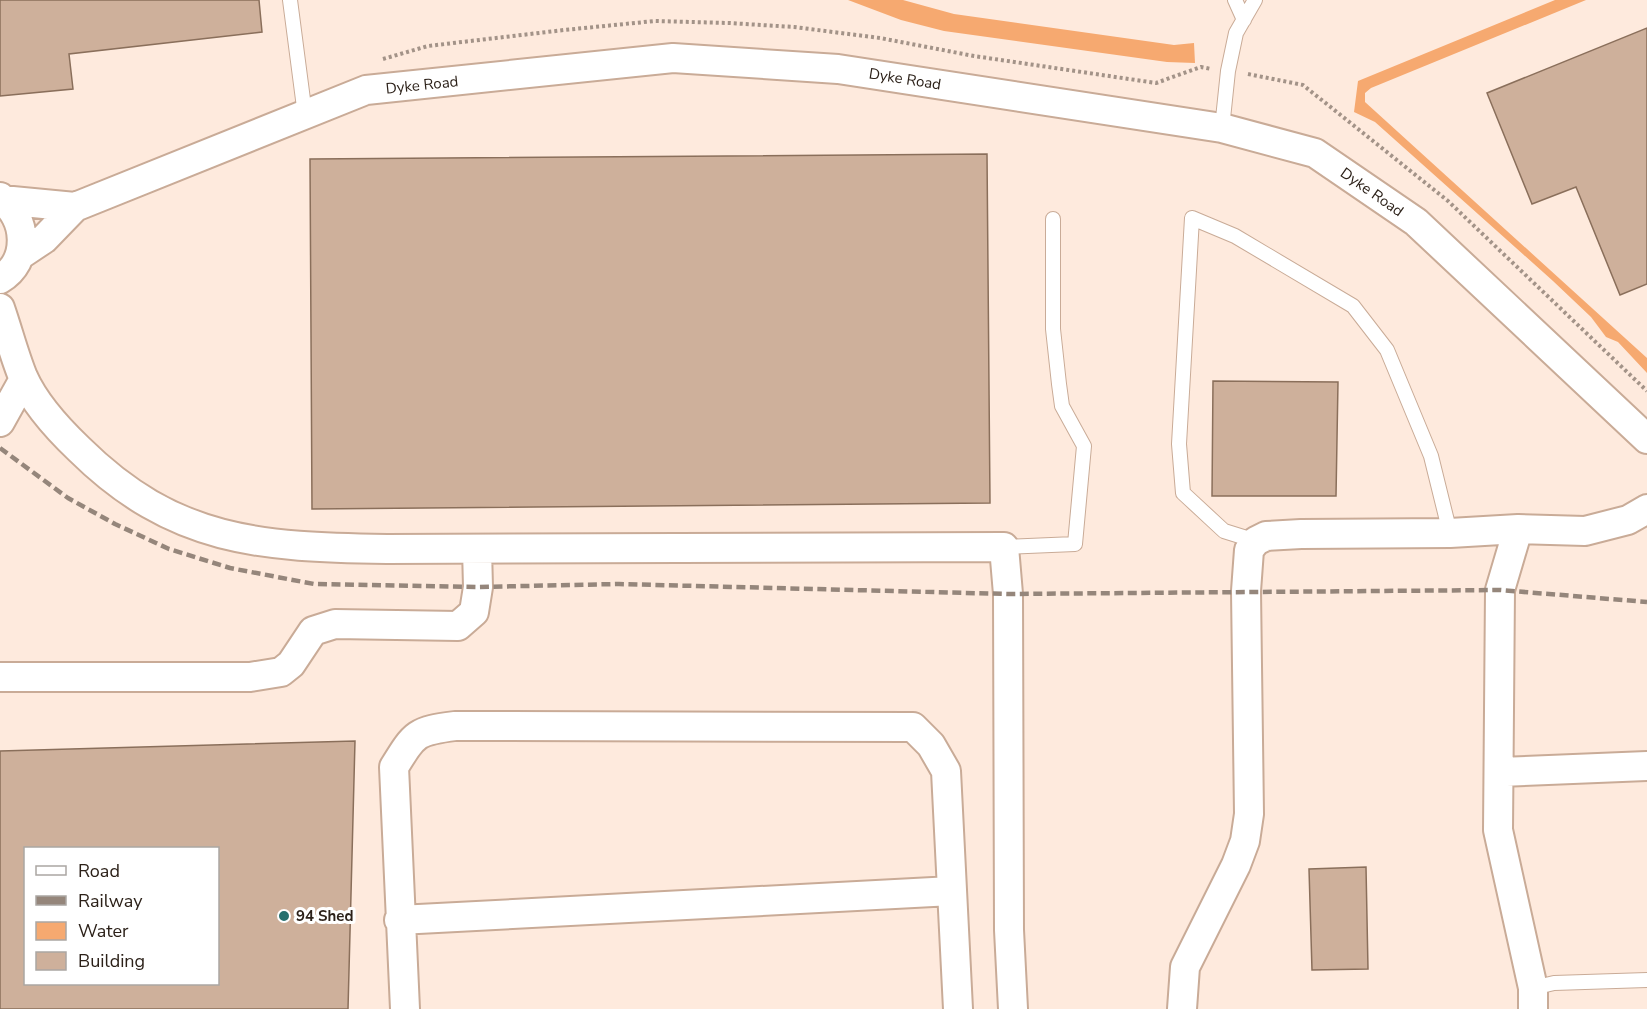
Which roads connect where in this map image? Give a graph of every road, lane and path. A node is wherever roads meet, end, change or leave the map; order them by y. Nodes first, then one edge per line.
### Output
1 (290, 0) edge
2 (1235, 0) edge
3 (1256, 0) edge
4 (1244, 20) junction
5 (304, 115) junction
6 (1222, 128) junction
7 (1, 199) edge
8 (75, 207) junction
9 (1053, 219) dead end
10 (20, 255) junction
11 (0, 279) edge
12 (0, 309) edge
13 (24, 379) junction
14 (0, 422) edge
15 (1647, 439) edge
16 (1647, 509) edge
17 (1518, 529) junction
18 (1450, 533) junction
19 (1256, 541) junction
20 (1004, 547) junction
21 (477, 549) junction
22 (0, 677) edge
23 (1647, 766) edge
24 (1500, 772) junction
25 (952, 891) junction
26 (399, 920) junction
27 (1647, 980) edge
28 (1533, 999) edge
29 (405, 1009) edge
30 (958, 1009) edge
31 (1013, 1009) edge
32 (1182, 1009) edge

1 - 5 lane
2 - 4 lane
3 - 4 lane
4 - 6 lane
5 - 6 street, Dyke Road
5 - 8 street, Dyke Road
6 - 15 street, Dyke Road
7 - 8 street, Dyke Road
7 - 10 street
8 - 10 street, Dyke Road
9 - 20 lane
10 - 11 street, Dyke Road
12 - 13 street
13 - 14 street
13 - 21 street
16 - 17 street
17 - 18 street
17 - 24 street
18 - 19 street
18 - 19 lane
19 - 32 street
20 - 21 street
20 - 31 street
21 - 22 street
23 - 24 street
24 - 28 street
25 - 26 street
25 - 26 street
25 - 30 street
26 - 29 street
27 - 28 lane

